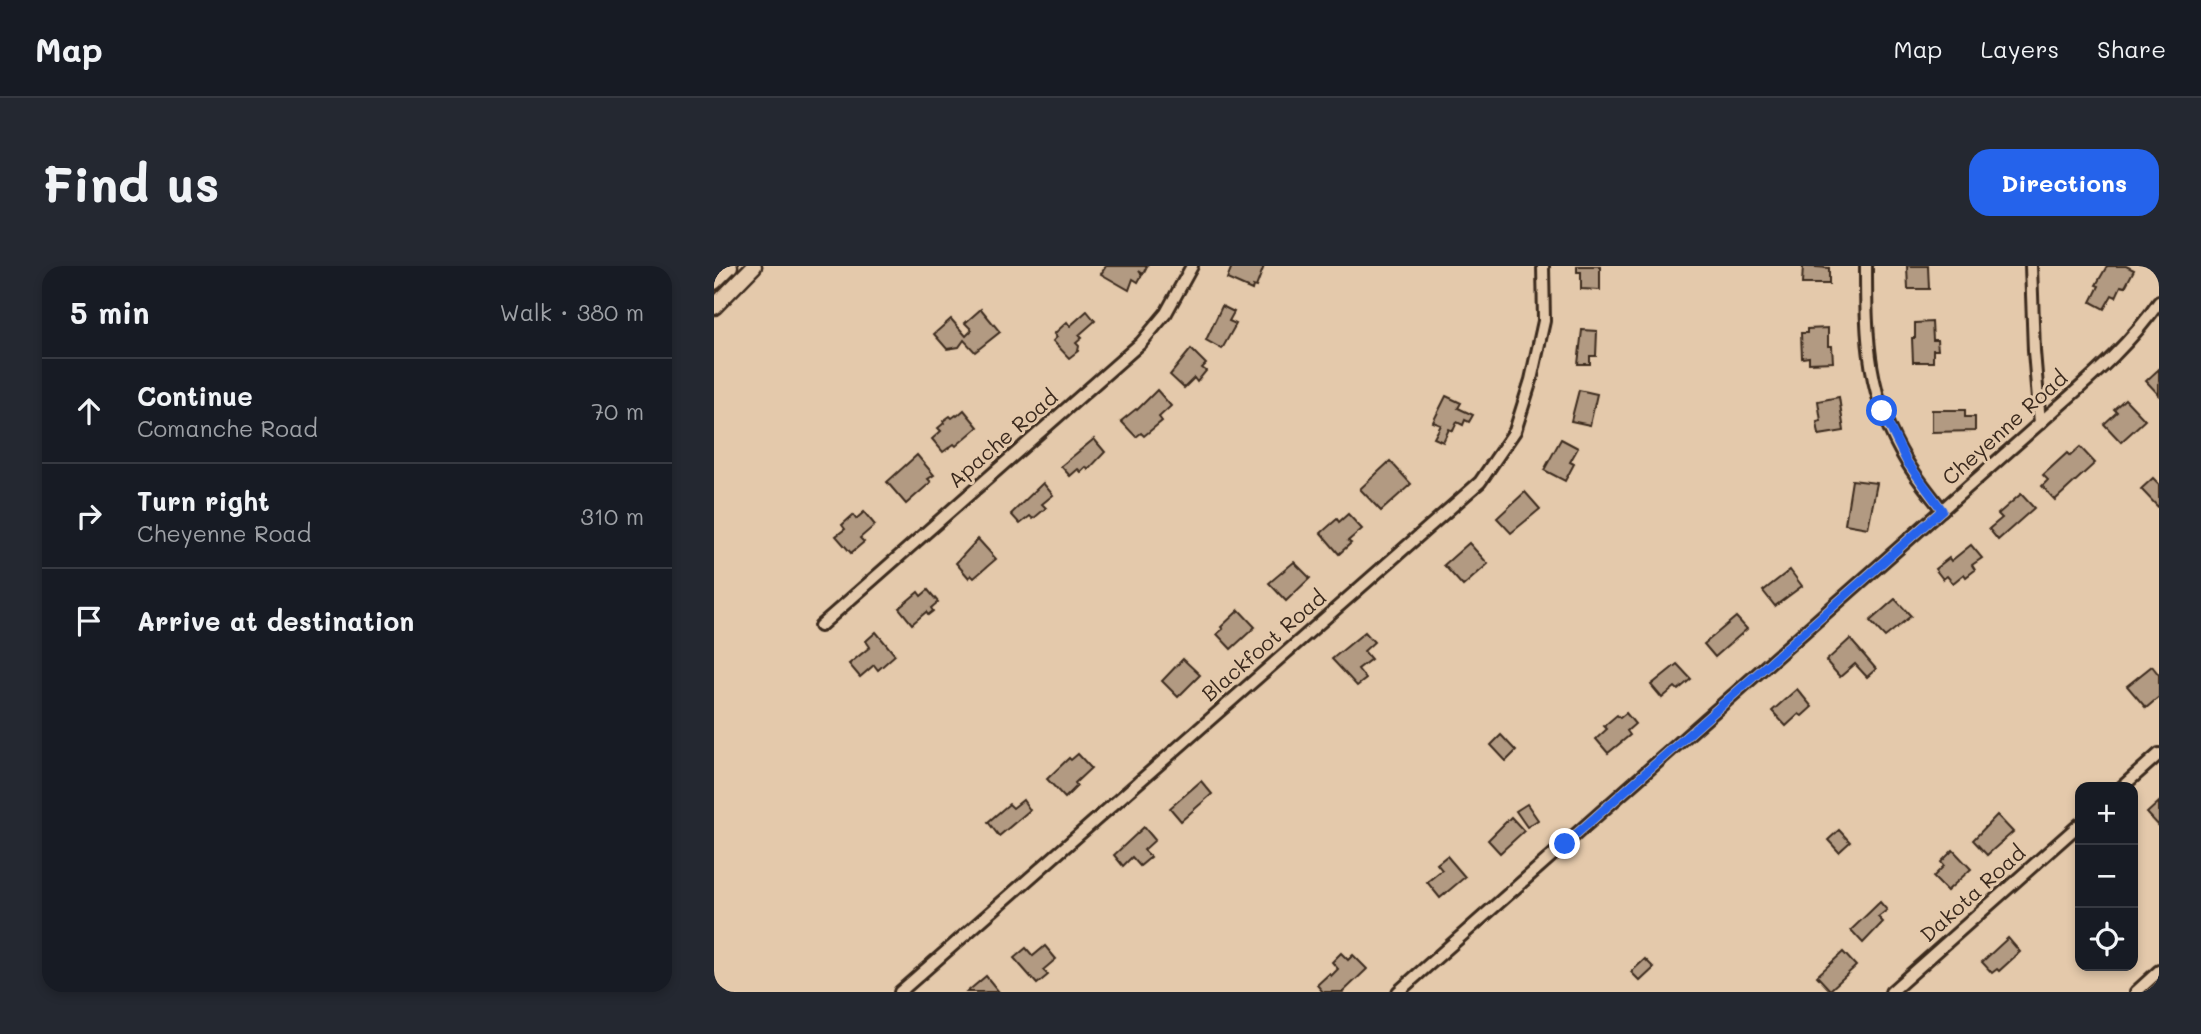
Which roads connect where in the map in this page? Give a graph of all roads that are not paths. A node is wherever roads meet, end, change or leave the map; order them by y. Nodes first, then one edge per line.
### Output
1 (730, 266) edge
2 (754, 266) edge
3 (1192, 266) edge
4 (1543, 266) edge
5 (1866, 266) edge
6 (2031, 266) edge
7 (714, 282) edge
8 (2159, 302) edge
9 (714, 307) edge
10 (2040, 424) junction
11 (1942, 510) junction
12 (820, 626) dead end
13 (2159, 754) edge
14 (2128, 782) edge
15 (2075, 828) edge
16 (2159, 971) edge
17 (900, 992) edge
18 (1398, 992) edge
19 (1891, 992) edge
20 (2136, 992) edge

1 - 7 main road
2 - 9 main road
3 - 12 street, Apache Road
4 - 17 street, Blackfoot Road
5 - 11 street
6 - 10 street
8 - 10 street, Cheyenne Road
10 - 11 street, Cheyenne Road
11 - 18 street, Cheyenne Road
13 - 14 street
15 - 19 street, Dakota Road
16 - 20 street

